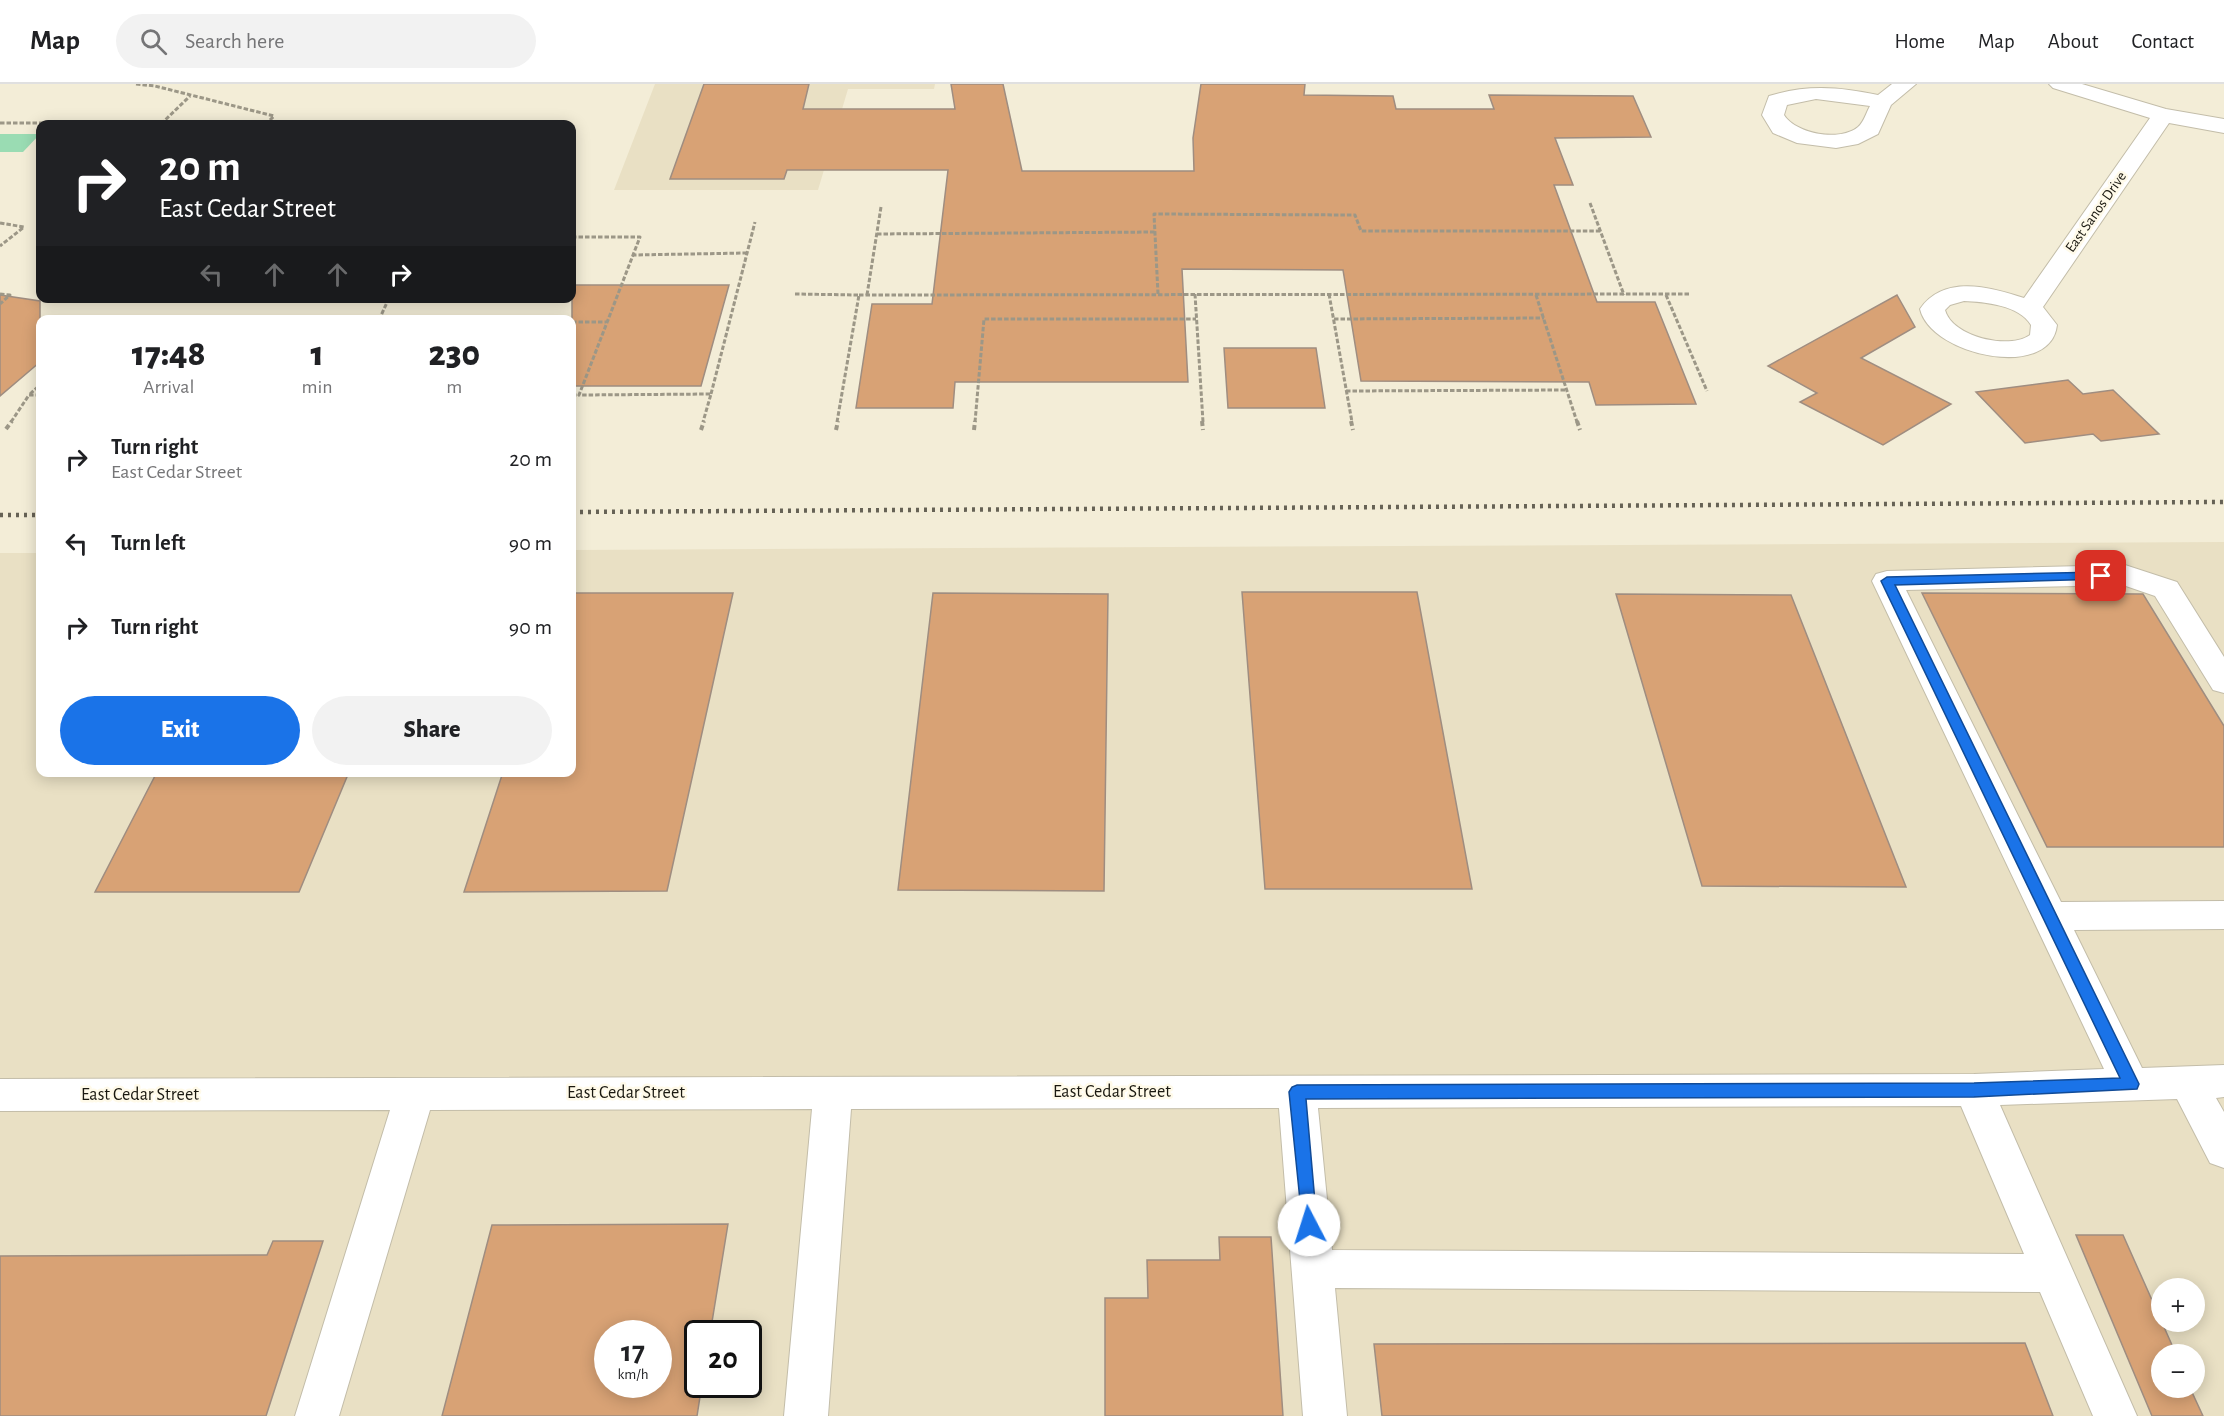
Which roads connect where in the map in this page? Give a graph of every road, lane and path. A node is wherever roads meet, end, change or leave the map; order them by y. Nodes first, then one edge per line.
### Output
1 (136, 84) edge
2 (1905, 84) edge
3 (2060, 84) edge
4 (191, 95) junction
5 (1882, 102) dead end
6 (2163, 116) junction
7 (166, 120) edge
8 (270, 120) edge
9 (0, 123) edge
10 (36, 123) edge
11 (2224, 126) edge
12 (1590, 203) dead end
13 (881, 207) dead end
14 (755, 222) dead end
15 (0, 223) edge
16 (1600, 231) junction
17 (1155, 232) junction
18 (877, 234) junction
19 (576, 237) edge
20 (0, 246) edge
21 (747, 253) junction
22 (632, 255) junction
23 (0, 294) edge
24 (795, 294) dead end
25 (1158, 294) junction
26 (1195, 294) junction
27 (1329, 294) junction
28 (1690, 294) dead end
29 (859, 295) junction
30 (867, 295) junction
31 (1536, 295) junction
32 (1624, 295) junction
33 (1666, 295) junction
34 (0, 303) edge
35 (2029, 309) dead end
36 (1544, 318) junction
37 (1196, 319) junction
38 (1334, 319) junction
39 (576, 322) edge
40 (606, 322) junction
41 (36, 389) edge
42 (1567, 390) junction
43 (1346, 391) junction
44 (1707, 391) dead end
45 (711, 394) junction
46 (29, 395) junction
47 (36, 395) edge
48 (579, 395) joint
49 (6, 429) dead end
50 (701, 430) dead end
51 (837, 430) dead end
52 (974, 430) dead end
53 (1203, 430) dead end
54 (1353, 430) dead end
55 (1580, 430) dead end
56 (2224, 682) edge
57 (2224, 915) edge
58 (2050, 916) junction
59 (2207, 1082) edge
60 (2131, 1084) junction
61 (1974, 1090) junction
62 (1297, 1092) junction
63 (833, 1093) junction
64 (415, 1094) junction
65 (0, 1095) edge
66 (2224, 1151) edge
67 (1312, 1269) junction
68 (2053, 1273) junction
69 (317, 1416) edge
70 (806, 1416) edge
71 (1325, 1416) edge
72 (2115, 1416) edge

1 - 4 path
2 - 5 street
3 - 6 street
4 - 7 path
4 - 8 path
6 - 11 street
6 - 35 street, East Sanos Drive
9 - 10 path
12 - 16 path
13 - 18 path
14 - 21 path
15 - 20 path
16 - 17 path
16 - 32 path
17 - 18 path
17 - 25 path
18 - 30 path
19 - 22 path
21 - 22 path
21 - 45 path
22 - 40 path
23 - 34 path
24 - 29 path
25 - 26 path
25 - 30 path
26 - 27 path
26 - 37 path
27 - 31 path
27 - 38 path
28 - 33 path
29 - 30 path
29 - 51 path
31 - 32 path
31 - 36 path
32 - 33 path
33 - 44 path
36 - 38 path
36 - 42 path
37 - 52 path
37 - 53 path
38 - 43 path
39 - 40 path
40 - 48 path
41 - 46 path
42 - 43 path
42 - 55 path
43 - 54 path
45 - 48 path
45 - 50 path
46 - 47 path
46 - 49 path
56 - 58 street
57 - 58 street
58 - 60 street
59 - 60 street, East Cedar Street
59 - 66 street
60 - 61 street, East Cedar Street
61 - 62 street, East Cedar Street
61 - 68 street
62 - 63 street, East Cedar Street
62 - 67 street
63 - 64 street, East Cedar Street
63 - 70 street
64 - 65 street, East Cedar Street
64 - 69 street
67 - 68 street
67 - 71 street
68 - 72 street

